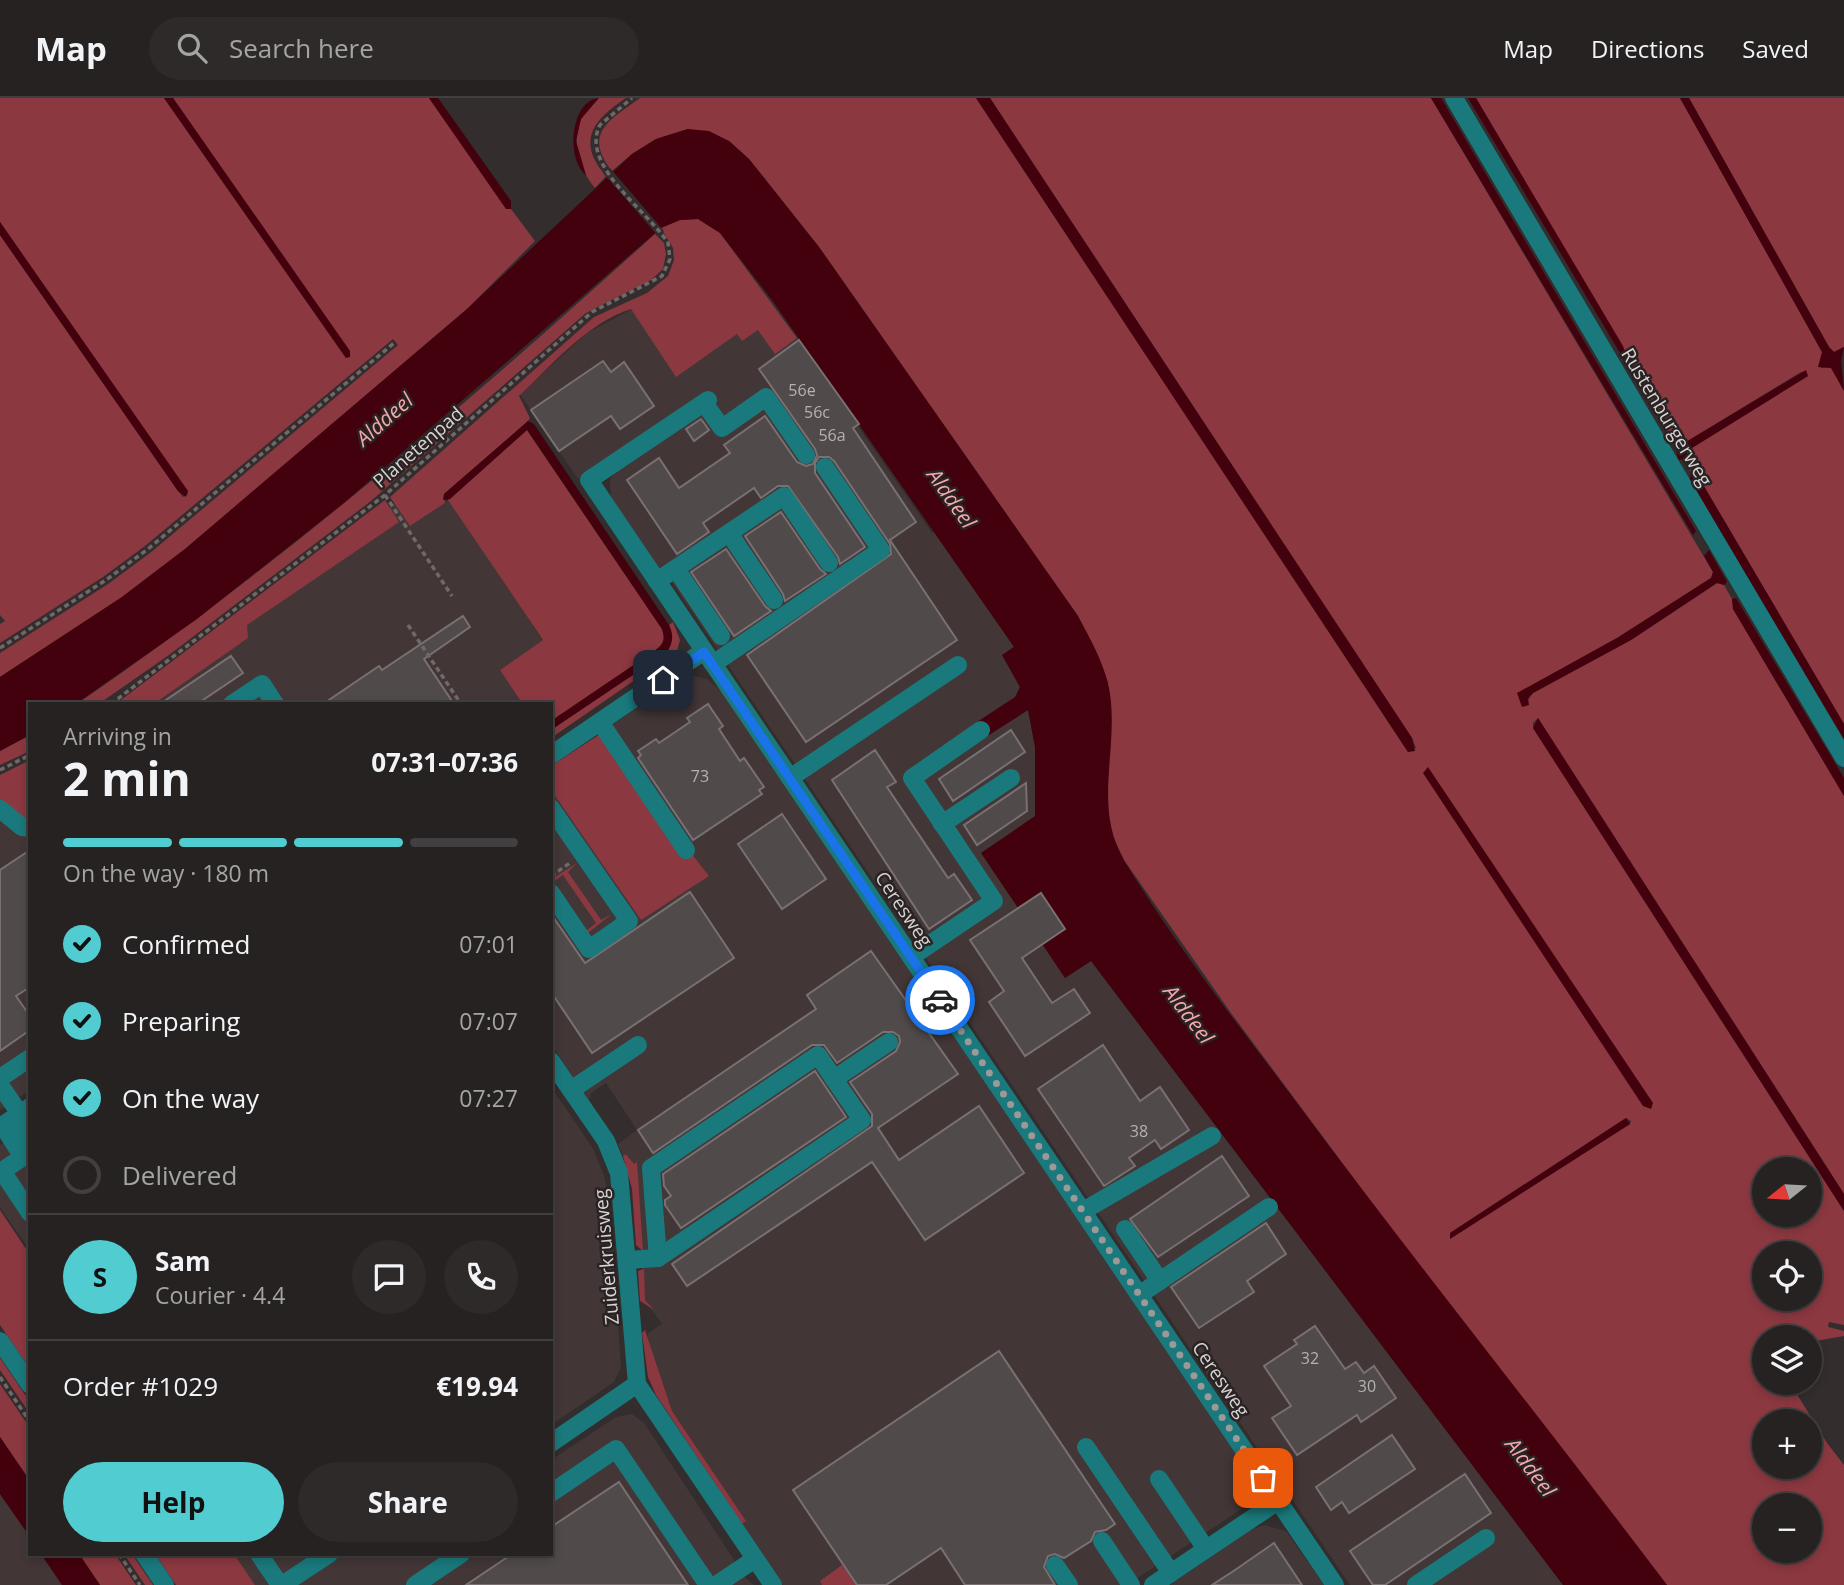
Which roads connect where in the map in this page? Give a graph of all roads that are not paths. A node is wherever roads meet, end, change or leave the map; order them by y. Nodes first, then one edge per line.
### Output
1 (1454, 98) edge
2 (806, 455) dead end
3 (825, 467) dead end
4 (729, 533) junction
5 (829, 563) dead end
6 (676, 569) junction
7 (657, 582) junction
8 (774, 600) dead end
9 (721, 636) dead end
10 (708, 658) junction
11 (958, 664) dead end
12 (235, 702) edge
13 (274, 702) edge
14 (600, 722) junction
15 (982, 730) dead end
16 (553, 754) edge
17 (1844, 758) edge
18 (790, 778) junction
19 (1011, 778) dead end
20 (0, 809) edge
21 (553, 811) edge
22 (942, 824) junction
23 (28, 828) edge
24 (686, 850) dead end
25 (553, 896) edge
26 (911, 957) junction
27 (889, 1042) dead end
28 (638, 1045) dead end
29 (28, 1059) edge
30 (553, 1064) edge
31 (0, 1078) edge
32 (834, 1079) junction
33 (0, 1085) edge
34 (571, 1090) junction
35 (14, 1118) edge
36 (1212, 1136) dead end
37 (26, 1150) edge
38 (1269, 1207) dead end
39 (28, 1210) edge
40 (1083, 1211) junction
41 (1125, 1229) dead end
42 (658, 1258) junction
43 (628, 1260) junction
44 (1160, 1281) junction
45 (1139, 1295) junction
46 (0, 1341) edge
47 (28, 1382) edge
48 (638, 1384) junction
49 (553, 1442) edge
50 (1086, 1447) dead end
51 (1158, 1479) dead end
52 (553, 1492) edge
53 (1278, 1501) junction
54 (1486, 1538) dead end
55 (1102, 1541) dead end
56 (1206, 1549) junction
57 (145, 1556) edge
58 (260, 1556) edge
59 (326, 1556) edge
60 (458, 1556) edge
61 (755, 1559) junction
62 (1055, 1565) dead end
63 (1161, 1581) edge
64 (165, 1585) edge
65 (281, 1585) edge
66 (415, 1585) edge
67 (708, 1585) edge
68 (716, 1585) edge
69 (773, 1585) edge
70 (1069, 1585) edge
71 (1131, 1585) edge
72 (1335, 1585) edge
73 (1416, 1585) edge

1 - 17 street, Rustenburgerweg
2 - 7 street, Ceresweg
3 - 10 street
4 - 5 street
4 - 6 street
4 - 8 street
6 - 7 street
6 - 9 street
7 - 10 street, Ceresweg
10 - 14 street
10 - 18 street, Ceresweg
11 - 18 street
12 - 13 street
14 - 16 street
14 - 24 street
15 - 22 street
18 - 26 street, Ceresweg
19 - 22 street
20 - 23 street
21 - 25 street
22 - 26 street
26 - 40 street, Ceresweg
27 - 32 street
28 - 34 street
29 - 31 street
30 - 34 street, Zuiderkruisweg
32 - 42 street
32 - 42 street
33 - 35 street
34 - 43 street, Zuiderkruisweg
35 - 37 street
36 - 40 street
37 - 39 street
38 - 44 street
40 - 45 street, Ceresweg
41 - 44 street
42 - 43 street
43 - 48 street, Zuiderkruisweg
44 - 45 street
45 - 53 street, Ceresweg
46 - 47 street
48 - 49 street
48 - 61 street, Zuiderkruisweg
50 - 63 street
51 - 56 street
52 - 67 street
53 - 56 street
53 - 72 street, Ceresweg
54 - 73 street
55 - 71 street
56 - 63 street
57 - 64 street
58 - 65 street
59 - 65 street
60 - 66 street
61 - 68 street
61 - 69 street, Zuiderkruisweg
62 - 70 street

